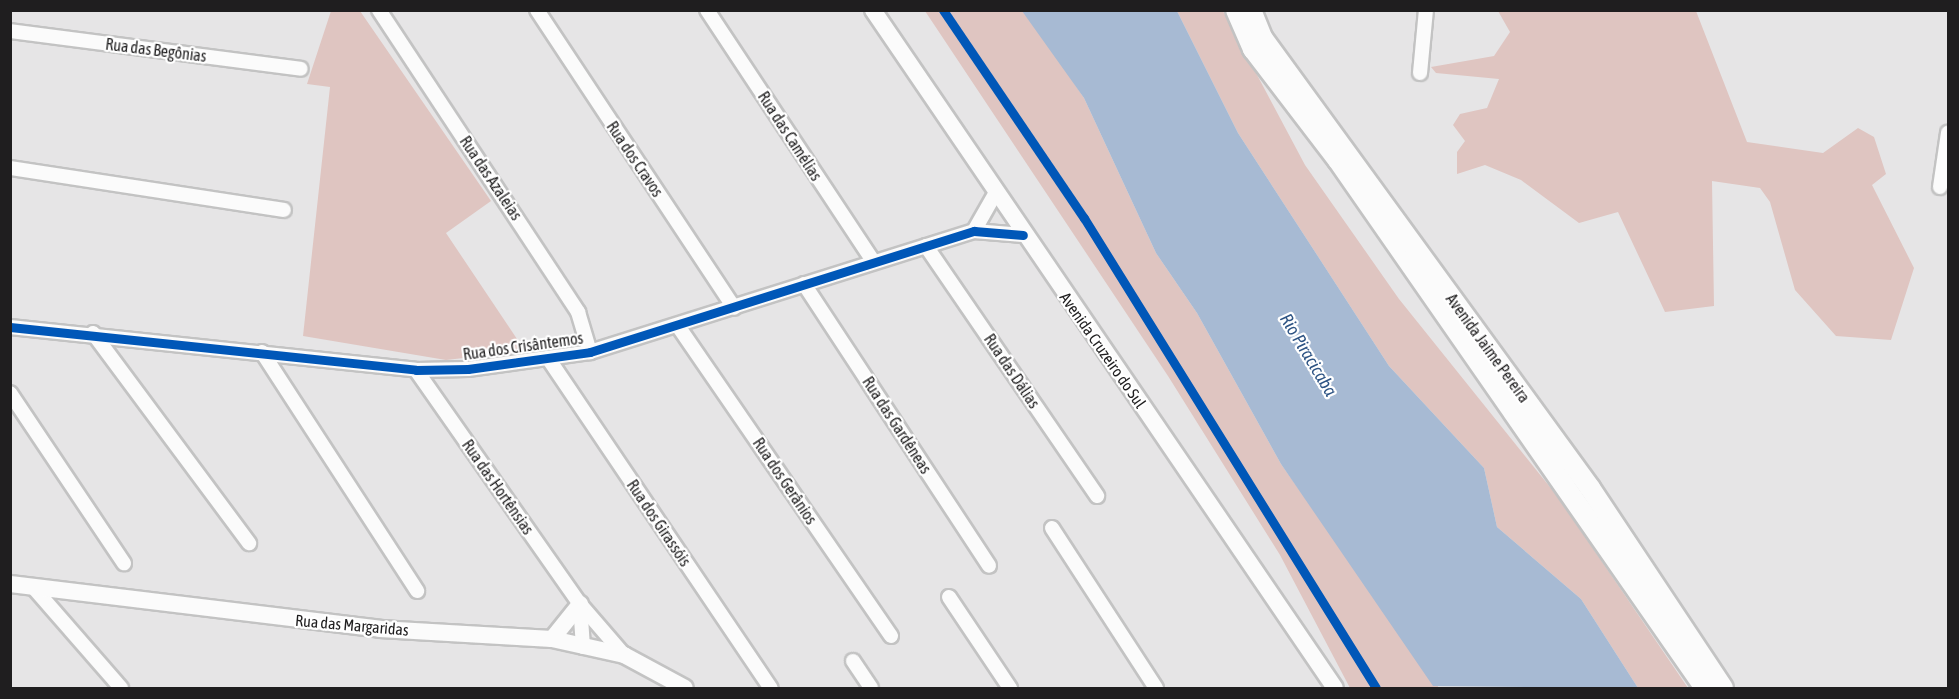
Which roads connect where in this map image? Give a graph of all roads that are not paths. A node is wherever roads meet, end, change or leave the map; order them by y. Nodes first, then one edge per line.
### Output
1 (379, 10) edge
2 (537, 10) edge
3 (707, 10) edge
4 (873, 10) edge
5 (1236, 10) edge
6 (1251, 10) edge
7 (1426, 10) edge
8 (10, 31) edge
9 (301, 69) dead end
10 (1420, 73) dead end
11 (1948, 134) edge
12 (10, 168) edge
13 (1940, 187) dead end
14 (995, 194) junction
15 (284, 210) dead end
16 (974, 231) junction
17 (1023, 235) junction
18 (926, 246) junction
19 (874, 262) junction
20 (804, 284) junction
21 (734, 308) junction
22 (678, 326) junction
23 (10, 327) edge
24 (93, 333) junction
25 (262, 352) junction
26 (590, 352) junction
27 (548, 358) junction
28 (416, 370) junction
29 (10, 393) edge
30 (1097, 496) dead end
31 (1052, 528) dead end
32 (249, 543) dead end
33 (124, 562) dead end
34 (989, 566) dead end
35 (10, 584) edge
36 (33, 587) junction
37 (417, 591) dead end
38 (949, 597) dead end
39 (580, 604) junction
40 (891, 636) dead end
41 (552, 639) junction
42 (583, 647) junction
43 (624, 655) junction
44 (853, 661) dead end
45 (121, 688) edge
46 (685, 688) edge
47 (771, 688) edge
48 (871, 688) edge
49 (1010, 688) edge
50 (1156, 688) edge
51 (1335, 688) edge
52 (1705, 688) edge
53 (1723, 688) edge

1 - 26 street, Rua das Azaleias
2 - 21 street, Rua dos Cravos
3 - 19 street, Rua das Camélias
4 - 14 street, Avenida Cruzeiro do Sul
5 - 52 main road, Avenida Jaime Pereira
6 - 53 main road, Avenida Jaime Pereira
7 - 10 street
8 - 9 street, Rua das Begônias
11 - 13 street
12 - 15 street
14 - 16 street
14 - 17 street, Avenida Cruzeiro do Sul
16 - 17 street, Rua dos Crisântemos
16 - 18 street, Rua dos Crisântemos
17 - 51 street, Avenida Cruzeiro do Sul
18 - 19 street, Rua dos Crisântemos
18 - 30 street, Rua das Dálias
19 - 20 street, Rua dos Crisântemos
20 - 21 street, Rua dos Crisântemos
20 - 34 street, Rua das Gardêneas
21 - 22 street, Rua dos Crisântemos
22 - 26 street, Rua dos Crisântemos
22 - 40 street, Rua dos Gerânios
23 - 24 street, Rua dos Crisântemos
24 - 25 street, Rua dos Crisântemos
24 - 32 street
25 - 28 street, Rua dos Crisântemos
25 - 37 street
26 - 27 street, Rua dos Crisântemos
27 - 28 street, Rua dos Crisântemos
27 - 47 street, Rua dos Girassóis
28 - 39 street, Rua das Hortênsias
29 - 33 street
31 - 50 street
35 - 36 street, Rua das Margaridas
36 - 41 street, Rua das Margaridas
36 - 45 street
38 - 49 street
39 - 41 street
39 - 42 street
39 - 43 street, Rua das Hortênsias
41 - 42 street, Rua das Margaridas
42 - 43 street, Rua das Margaridas
43 - 46 street, Rua das Margaridas
44 - 48 street

